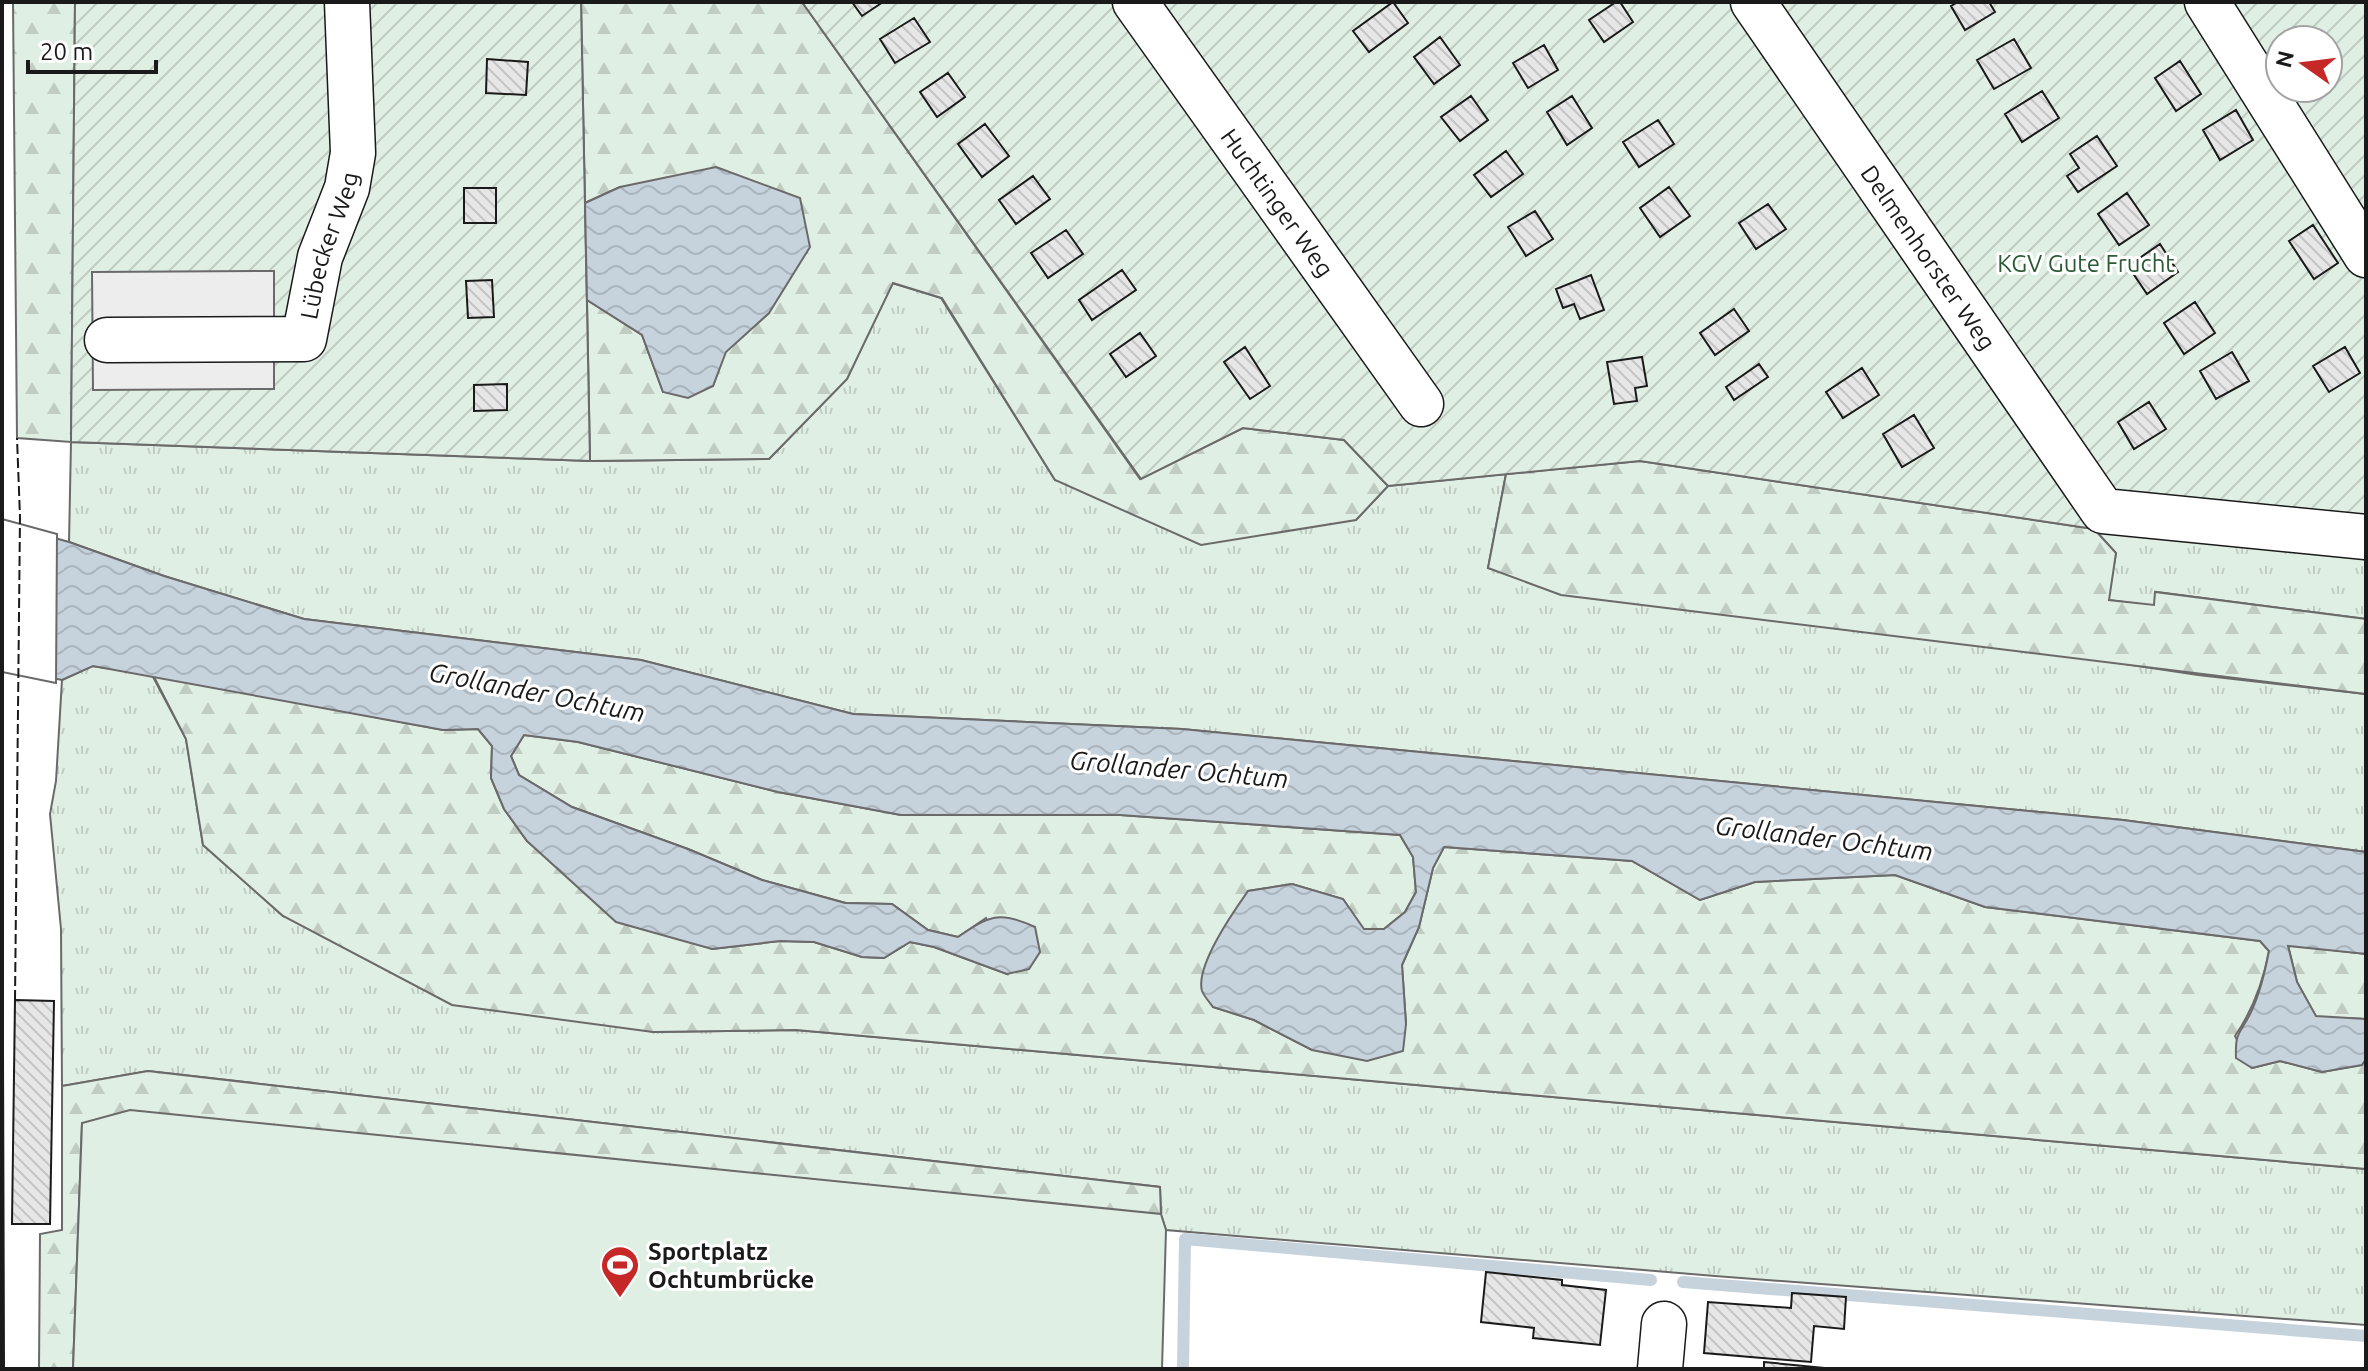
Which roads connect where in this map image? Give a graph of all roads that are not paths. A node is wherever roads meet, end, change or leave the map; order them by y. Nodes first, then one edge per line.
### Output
1 (347, 2) edge
2 (1135, 2) edge
3 (1753, 2) edge
4 (2207, 2) edge
5 (2366, 255) edge
6 (107, 340) dead end
7 (1421, 404) dead end
8 (2366, 537) edge
9 (1664, 1324) dead end
10 (1660, 1369) edge

1 - 6 street, Lübecker Weg
2 - 7 street, Huchtinger Weg
3 - 8 street, Delmenhorster Weg
4 - 5 street
9 - 10 street

